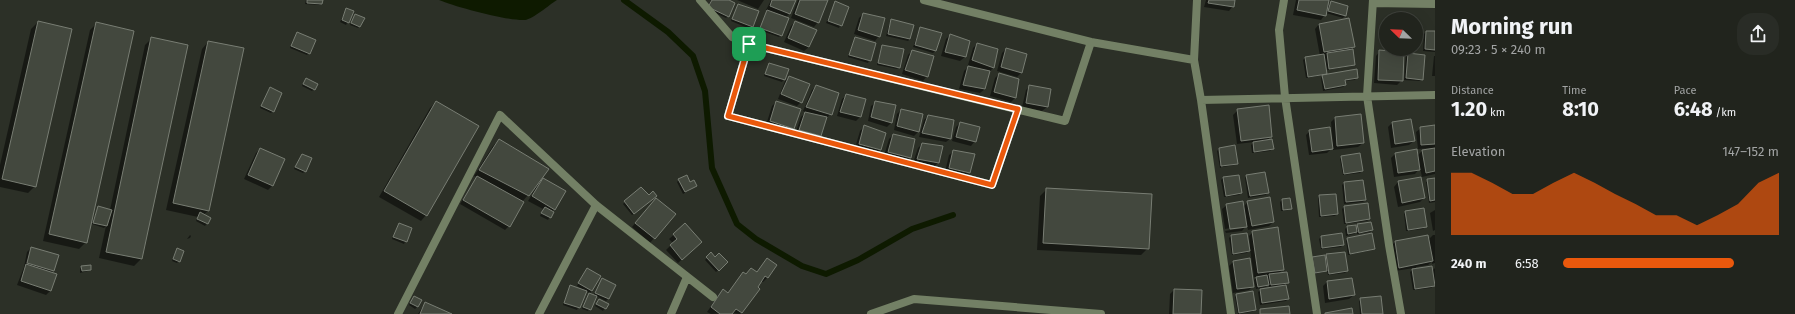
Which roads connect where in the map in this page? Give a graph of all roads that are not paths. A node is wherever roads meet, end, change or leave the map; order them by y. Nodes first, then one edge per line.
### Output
1 (700, 0) edge
2 (924, 0) edge
3 (1197, 0) edge
4 (1284, 0) edge
5 (1373, 2) edge
6 (1435, 4) edge
7 (1091, 42) junction
8 (749, 44) junction
9 (1194, 60) junction
10 (1435, 95) edge
11 (1367, 96) junction
12 (1285, 97) junction
13 (1201, 100) junction
14 (1018, 109) junction
15 (596, 205) junction
16 (688, 277) junction
17 (713, 297) dead end
18 (398, 314) edge
19 (539, 314) edge
20 (671, 314) edge
21 (871, 314) edge
22 (1101, 314) edge
23 (1232, 314) edge
24 (1317, 314) edge
25 (1401, 314) edge

1 - 8 street
2 - 7 street
3 - 9 street
4 - 12 street
5 - 6 street
5 - 11 street
7 - 9 street
7 - 14 street
8 - 14 street
8 - 14 street
9 - 13 street
10 - 11 street
11 - 12 street
11 - 25 street
12 - 13 street
12 - 24 street
13 - 23 street
15 - 16 street
15 - 18 street
15 - 19 street
16 - 17 street
16 - 20 street
21 - 22 street

